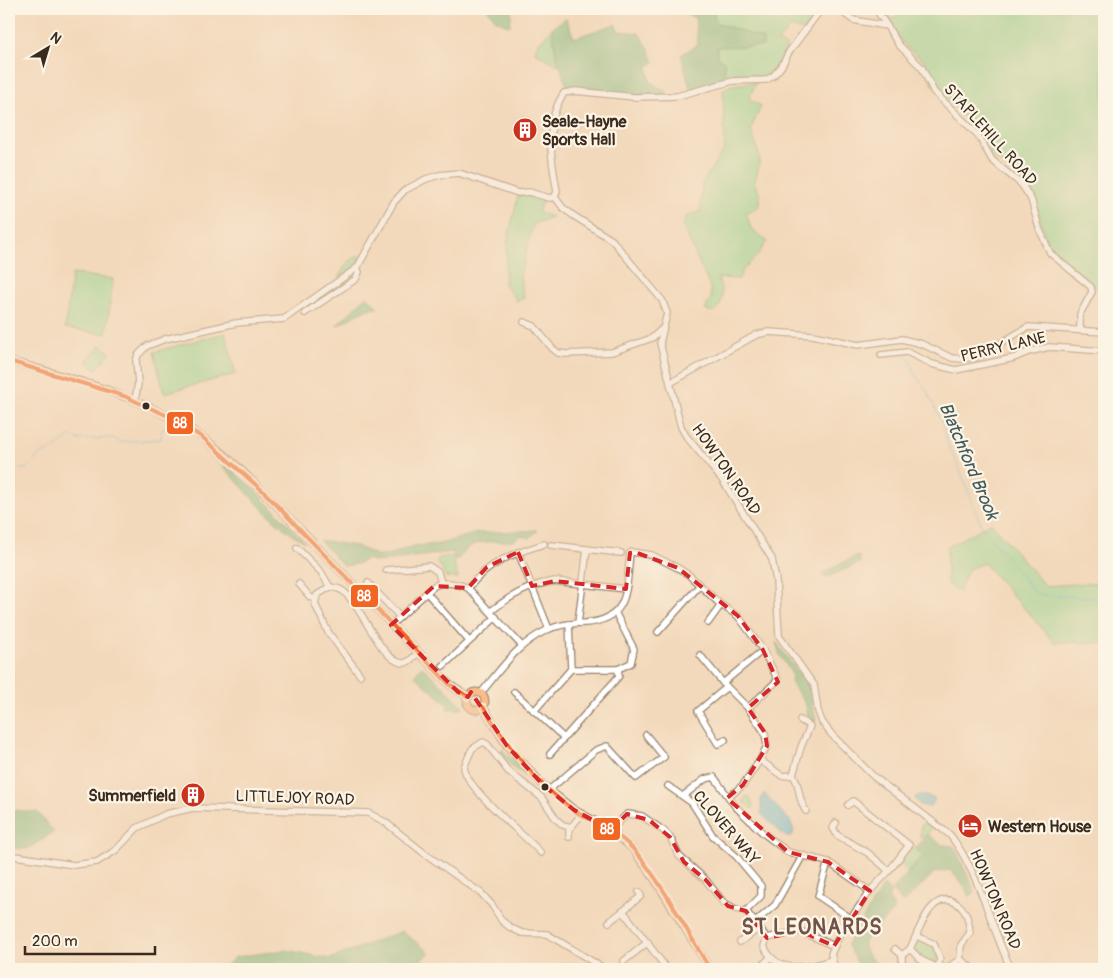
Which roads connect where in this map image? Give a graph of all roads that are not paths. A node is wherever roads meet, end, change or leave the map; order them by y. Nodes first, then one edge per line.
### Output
1 (821, 9) edge
2 (838, 9) edge
3 (876, 9) edge
4 (887, 26) junction
5 (556, 197) junction
6 (357, 268) junction
7 (305, 313) dead end
8 (524, 322) dead end
9 (663, 328) junction
10 (1080, 329) junction
11 (1104, 332) edge
12 (652, 338) junction
13 (660, 343) junction
14 (1104, 351) edge
15 (881, 355) dead end
16 (9, 361) edge
17 (670, 383) junction
18 (135, 401) junction
19 (297, 548) dead end
20 (587, 549) junction
21 (518, 552) junction
22 (621, 553) dead end
23 (386, 570) dead end
24 (368, 583) dead end
25 (440, 583) junction
26 (299, 584) dead end
27 (582, 584) junction
28 (532, 586) junction
29 (699, 586) junction
30 (330, 587) junction
31 (468, 588) junction
32 (626, 589) junction
33 (427, 593) junction
34 (315, 599) junction
35 (720, 605) junction
36 (491, 611) junction
37 (616, 614) junction
38 (400, 616) junction
39 (496, 617) junction
40 (578, 623) junction
41 (708, 623) dead end
42 (569, 624) junction
43 (391, 625) junction
44 (549, 628) junction
45 (658, 632) dead end
46 (470, 641) junction
47 (521, 645) junction
48 (763, 650) junction
49 (418, 653) junction
50 (700, 655) dead end
51 (443, 666) dead end
52 (571, 669) junction
53 (618, 669) junction
54 (360, 675) dead end
55 (725, 685) junction
56 (514, 692) dead end
57 (481, 693) junction
58 (468, 697) junction
59 (483, 707) junction
60 (748, 708) junction
61 (534, 711) junction
62 (800, 720) dead end
63 (646, 735) dead end
64 (564, 738) junction
65 (725, 740) dead end
66 (550, 754) dead end
67 (760, 760) junction
68 (793, 775) junction
69 (668, 786) dead end
70 (550, 790) junction
71 (683, 796) junction
72 (729, 797) junction
73 (853, 801) dead end
74 (806, 811) dead end
75 (582, 814) junction
76 (836, 823) dead end
77 (569, 827) junction
78 (611, 830) junction
79 (569, 837) dead end
80 (541, 853) dead end
81 (9, 855) edge
82 (804, 855) junction
83 (828, 862) junction
84 (889, 871) junction
85 (870, 891) junction
86 (639, 892) dead end
87 (623, 911) junction
88 (746, 911) junction
89 (852, 919) junction
90 (609, 922) dead end
91 (754, 923) junction
92 (760, 928) junction
93 (916, 936) junction
94 (767, 938) junction
95 (648, 942) junction
96 (740, 942) dead end
97 (834, 946) junction
98 (894, 949) dead end
99 (910, 949) junction
100 (902, 955) junction
101 (772, 958) junction
102 (960, 959) junction
103 (831, 960) junction
104 (624, 961) dead end
105 (902, 963) dead end
106 (969, 966) dead end
107 (939, 968) edge
108 (605, 969) edge
109 (667, 969) edge
110 (710, 969) edge
111 (758, 969) edge
112 (835, 969) edge
113 (946, 969) edge
114 (1011, 969) edge

1 - 5 street
2 - 4 street
3 - 4 street, STAPLEHILL ROAD
4 - 10 street, STAPLEHILL ROAD
5 - 6 street
5 - 9 street, HOWTON ROAD
6 - 7 street
6 - 18 street
8 - 12 street
9 - 12 street
9 - 13 street, HOWTON ROAD
10 - 11 street
10 - 17 street
12 - 13 street
13 - 17 street, HOWTON ROAD
14 - 15 street, PERRY LANE
16 - 18 main road
17 - 114 street, HOWTON ROAD
18 - 43 main road
19 - 30 street
20 - 21 street
20 - 22 street
20 - 27 street
21 - 28 street
21 - 31 street
23 - 25 street
24 - 38 street
25 - 31 street
25 - 33 street
26 - 34 street
27 - 28 street
27 - 32 street
27 - 40 street
28 - 36 street
28 - 44 street
29 - 32 street
29 - 35 street
29 - 45 street
30 - 34 street
30 - 49 street
31 - 36 street
32 - 37 street
33 - 38 street
33 - 46 street
34 - 54 street
35 - 41 street
35 - 48 street
36 - 39 street
37 - 40 street
37 - 53 street
38 - 43 street
39 - 46 street
39 - 47 street
40 - 42 street
42 - 44 street
42 - 52 street
43 - 49 main road
44 - 47 street
46 - 51 street
47 - 57 street
48 - 55 street
48 - 60 street
49 - 58 main road
50 - 55 street
52 - 53 street
52 - 61 street
53 - 64 street
55 - 60 street
55 - 65 street
56 - 61 street
57 - 58 main road
57 - 59 main road
58 - 59 main road
59 - 70 main road
60 - 67 street
61 - 64 street
62 - 68 street
63 - 70 street
64 - 66 street
67 - 68 street
67 - 72 street
68 - 74 street
69 - 71 street, CLOVER WAY
70 - 75 main road
71 - 72 street
71 - 88 street, CLOVER WAY
72 - 82 street
73 - 84 street
75 - 77 street
75 - 78 main road
76 - 84 street
77 - 79 street
77 - 80 street
78 - 88 street
78 - 110 main road
81 - 108 street, LITTLEJOY ROAD
82 - 83 street
82 - 91 street
83 - 85 street
83 - 89 street
84 - 85 street
85 - 89 street
86 - 87 street
87 - 90 street
87 - 95 street
88 - 91 street
89 - 97 street
91 - 92 street
92 - 94 street
92 - 96 street
93 - 99 street
93 - 102 street
93 - 107 street
94 - 97 street
94 - 101 street
95 - 104 street
95 - 109 street
97 - 103 street
98 - 100 street
99 - 100 street
99 - 107 street
100 - 105 street
101 - 103 street
101 - 111 street
102 - 106 street
102 - 113 street
103 - 112 street

